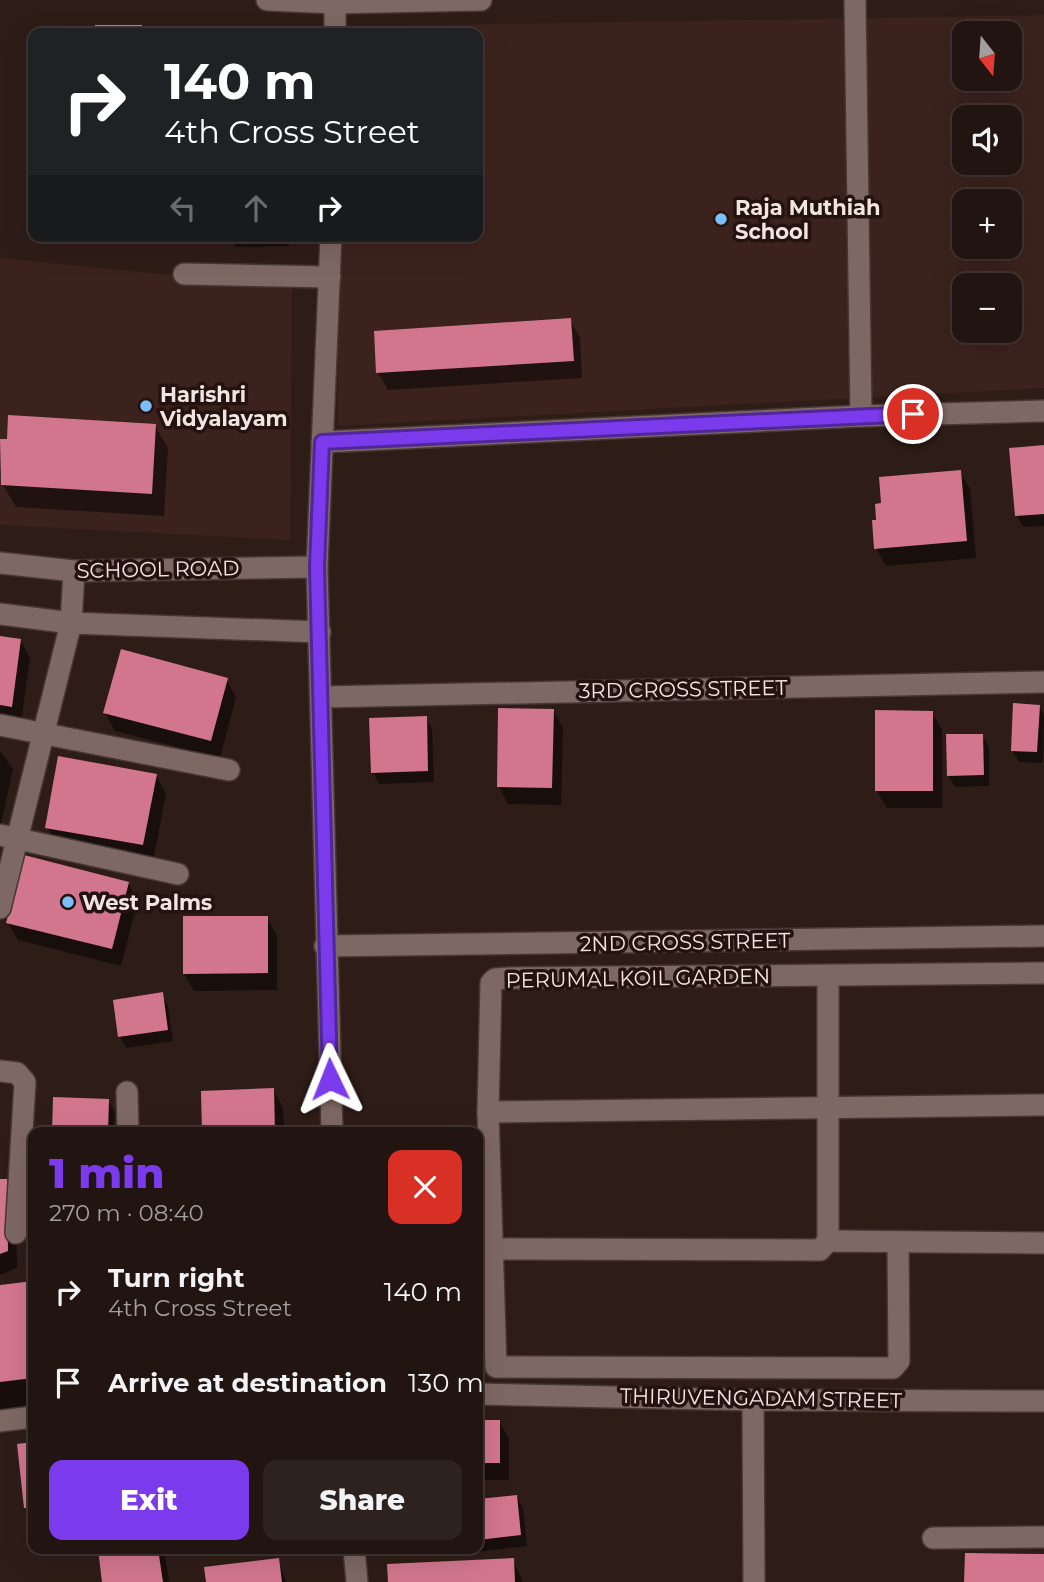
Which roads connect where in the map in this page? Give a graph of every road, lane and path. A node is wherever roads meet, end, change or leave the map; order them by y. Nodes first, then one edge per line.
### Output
1 (267, 0) edge
2 (481, 0) edge
3 (855, 0) edge
4 (335, 1) edge
5 (335, 28) edge
6 (331, 242) edge
7 (184, 274) dead end
8 (330, 277) junction
9 (1044, 411) edge
10 (861, 416) junction
11 (322, 442) junction
12 (0, 563) edge
13 (317, 567) junction
14 (74, 570) junction
15 (0, 614) edge
16 (71, 623) junction
17 (320, 632) junction
18 (1044, 682) edge
19 (322, 697) junction
20 (0, 725) edge
21 (44, 732) junction
22 (229, 771) dead end
23 (9, 836) edge
24 (178, 874) dead end
25 (0, 908) edge
26 (1044, 936) edge
27 (325, 946) junction
28 (1044, 974) edge
29 (828, 976) junction
30 (0, 1071) edge
31 (127, 1092) dead end
32 (1044, 1105) edge
33 (828, 1108) junction
34 (488, 1112) junction
35 (128, 1127) edge
36 (332, 1127) edge
37 (16, 1233) dead end
38 (828, 1241) junction
39 (898, 1242) junction
40 (1044, 1243) edge
41 (495, 1250) junction
42 (486, 1299) edge
43 (483, 1394) edge
44 (753, 1400) junction
45 (1044, 1401) edge
46 (28, 1418) edge
47 (0, 1421) edge
48 (1044, 1537) edge
49 (933, 1538) dead end
50 (354, 1554) edge
51 (356, 1582) edge
52 (754, 1582) edge

1 - 4 street
2 - 4 street
3 - 10 street
4 - 5 street
6 - 8 street
7 - 8 street
8 - 11 street
9 - 10 street
10 - 11 street
11 - 13 street
12 - 14 street, SCHOOL ROAD
13 - 14 street, SCHOOL ROAD
13 - 17 street
14 - 16 street
15 - 16 street
16 - 17 street
16 - 21 street
17 - 19 street
18 - 19 street, 3RD CROSS STREET
19 - 27 street
20 - 21 street
21 - 22 street
21 - 23 street
23 - 24 street
23 - 25 street
26 - 27 street, 2ND CROSS STREET
27 - 36 street
28 - 29 street, PERUMAL KOIL GARDEN
29 - 33 street
29 - 34 street, PERUMAL KOIL GARDEN
30 - 37 street
31 - 35 street
32 - 33 street
33 - 34 street
33 - 38 street
34 - 41 street, PERUMAL KOIL GARDEN
38 - 39 street
38 - 41 street
39 - 40 street
39 - 42 street, PERUMAL KOIL GARDEN
41 - 42 street, PERUMAL KOIL GARDEN
43 - 44 street, THIRUVENGADAM STREET
44 - 45 street, THIRUVENGADAM STREET
44 - 52 street
46 - 47 street
48 - 49 street
50 - 51 street

